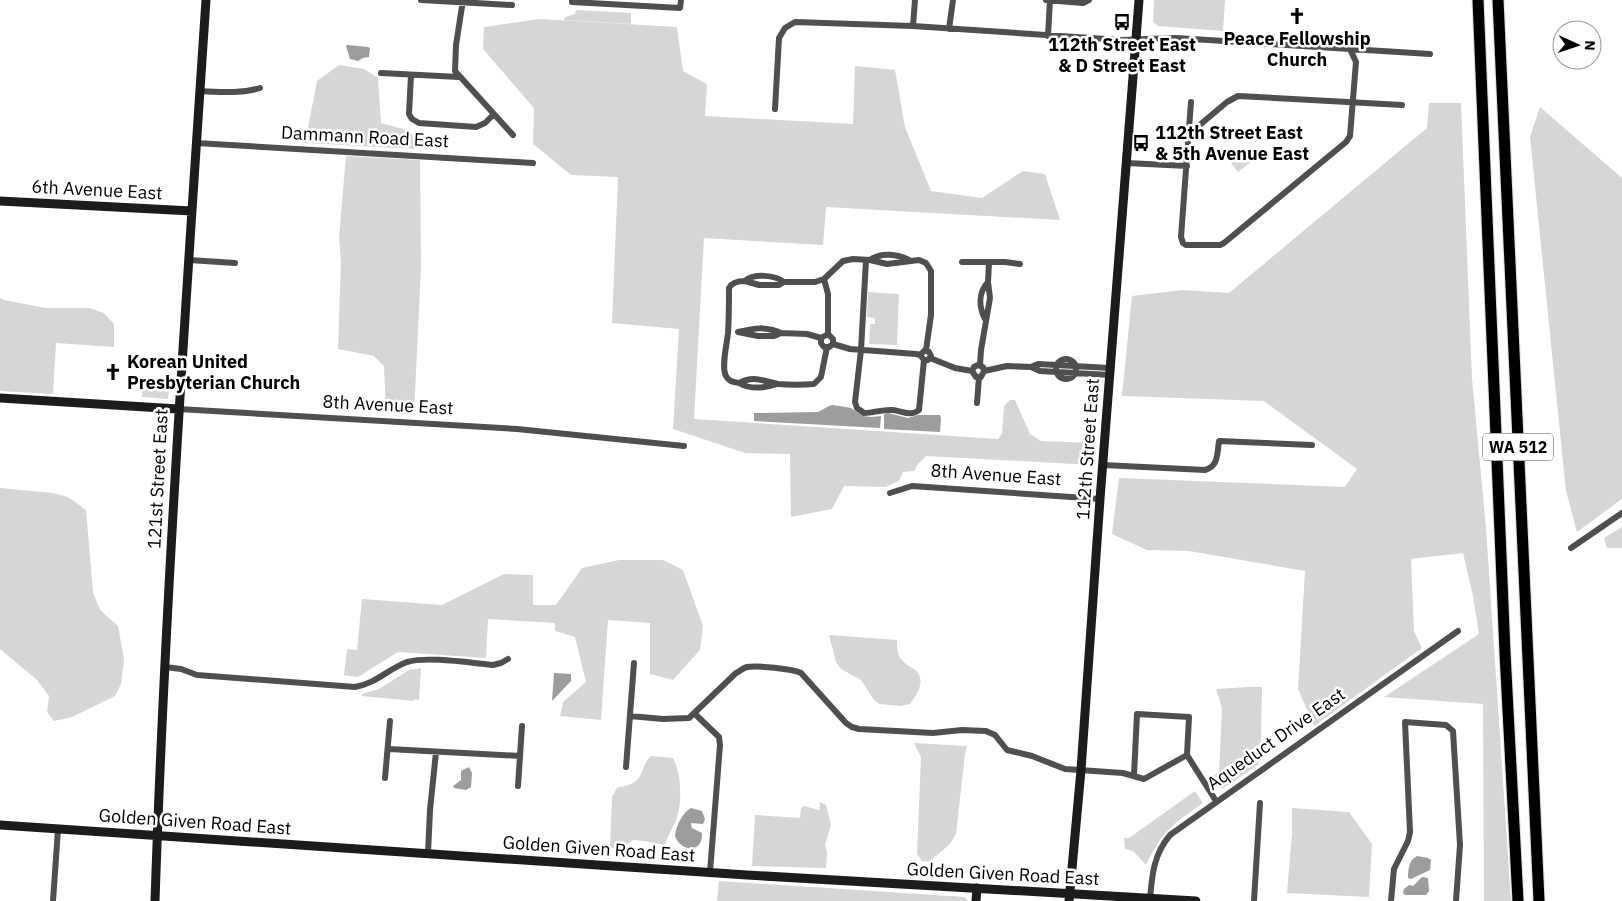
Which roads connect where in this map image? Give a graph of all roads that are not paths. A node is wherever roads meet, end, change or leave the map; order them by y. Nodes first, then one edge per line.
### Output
1 (206, 0) edge
2 (421, 0) edge
3 (681, 0) edge
4 (915, 0) edge
5 (953, 0) edge
6 (1046, 0) edge
7 (1050, 0) edge
8 (1090, 0) edge
9 (1139, 0) edge
10 (1478, 0) edge
11 (1498, 0) edge
12 (463, 1) edge
13 (572, 1) edge
14 (512, 5) dead end
15 (913, 26) junction
16 (949, 29) junction
17 (1048, 36) junction
18 (1136, 39) junction
19 (1350, 49) junction
20 (1430, 54) dead end
21 (381, 73) dead end
22 (411, 75) junction
23 (459, 77) junction
24 (260, 88) dead end
25 (200, 91) junction
26 (1191, 102) dead end
27 (1353, 102) junction
28 (1402, 104) dead end
29 (775, 109) dead end
30 (494, 114) junction
31 (513, 134) dead end
32 (1189, 134) junction
33 (196, 142) junction
34 (533, 163) dead end
35 (1127, 163) junction
36 (1187, 166) junction
37 (0, 201) edge
38 (192, 211) junction
39 (189, 260) junction
40 (868, 260) junction
41 (962, 262) dead end
42 (989, 263) junction
43 (235, 264) dead end
44 (1020, 264) dead end
45 (824, 278) junction
46 (728, 332) junction
47 (824, 336) junction
48 (830, 346) junction
49 (861, 350) junction
50 (925, 356) junction
51 (980, 365) junction
52 (1057, 368) junction
53 (1075, 370) junction
54 (972, 371) junction
55 (984, 371) junction
56 (1110, 372) junction
57 (979, 377) junction
58 (0, 398) edge
59 (977, 403) dead end
60 (178, 409) junction
61 (1312, 445) dead end
62 (684, 446) dead end
63 (1103, 465) junction
64 (890, 493) dead end
65 (1100, 499) junction
66 (1622, 513) edge
67 (1571, 548) dead end
68 (1458, 631) dead end
69 (508, 659) dead end
70 (634, 663) dead end
71 (165, 667) junction
72 (695, 714) junction
73 (630, 716) junction
74 (390, 721) dead end
75 (522, 726) dead end
76 (388, 749) junction
77 (436, 752) junction
78 (1187, 755) junction
79 (520, 756) junction
80 (626, 767) dead end
81 (1081, 770) junction
82 (1134, 775) junction
83 (386, 778) dead end
84 (518, 786) dead end
85 (1216, 801) junction
86 (1260, 803) dead end
87 (0, 825) edge
88 (58, 829) junction
89 (157, 836) junction
90 (428, 853) junction
91 (710, 872) junction
92 (977, 888) junction
93 (1518, 896) edge
94 (1069, 897) edge
95 (1538, 897) edge
96 (1150, 898) junction
97 (53, 901) edge
98 (155, 901) edge
99 (976, 901) edge
100 (1196, 901) edge
101 (1254, 901) edge
102 (1391, 901) edge
103 (1456, 901) edge

1 - 25 street, 121st Street East
2 - 12 street
3 - 13 street
4 - 15 street
5 - 16 street
6 - 7 street
7 - 8 street
7 - 17 street
9 - 18 street, 112th Street East
10 - 93 highway, WA 512
11 - 95 highway, WA 512
12 - 14 street
12 - 23 street
15 - 16 street
15 - 29 street
16 - 17 street
17 - 18 street
18 - 19 street
18 - 35 street, 112th Street East
19 - 20 street
19 - 27 street
21 - 22 street
22 - 23 street
22 - 30 street
23 - 30 street
24 - 25 street
25 - 33 street, 121st Street East
26 - 32 street
27 - 28 street
27 - 32 street
27 - 36 street
30 - 31 street
32 - 36 street
33 - 34 street, Dammann Road East
33 - 38 street, 121st Street East
35 - 36 street
35 - 56 street, 112th Street East
37 - 38 street, 6th Avenue East
38 - 39 street, 121st Street East
39 - 43 street
39 - 60 street, 121st Street East
40 - 45 street
40 - 49 street
40 - 50 street
41 - 42 street
42 - 44 street
42 - 51 street
45 - 46 street
45 - 47 street
46 - 47 street
46 - 48 street
47 - 48 street
47 - 48 street
48 - 49 street
49 - 50 street
49 - 50 street
50 - 54 street
51 - 54 street
51 - 55 street
52 - 53 street
52 - 53 street
52 - 55 street
53 - 56 street
54 - 57 street
55 - 57 street
56 - 63 street, 112th Street East
57 - 59 street
58 - 60 street, 8th Avenue East
60 - 62 street, 8th Avenue East
60 - 71 street, 121st Street East
61 - 63 street
63 - 65 street, 112th Street East
64 - 65 street, 8th Avenue East
65 - 81 street, 112th Street East
66 - 67 street
68 - 85 street, Aqueduct Drive East
69 - 71 street
70 - 73 street
71 - 89 street, 121st Street East
72 - 73 street
72 - 81 street
72 - 91 street
73 - 80 street
74 - 76 street
75 - 79 street
76 - 77 street
76 - 83 street
77 - 79 street
77 - 90 street
78 - 82 street
78 - 82 street
78 - 85 street
79 - 84 street
81 - 82 street
81 - 94 street, 112th Street East
85 - 96 street, Aqueduct Drive East
86 - 101 street
87 - 88 street, Golden Given Road East
88 - 89 street, Golden Given Road East
88 - 97 street
89 - 90 street, Golden Given Road East
89 - 98 street, 121st Street East
90 - 91 street, Golden Given Road East
91 - 92 street, Golden Given Road East
92 - 94 street, Golden Given Road East
92 - 99 street
94 - 96 street, Golden Given Road East
96 - 100 street, Golden Given Road East
102 - 103 street

